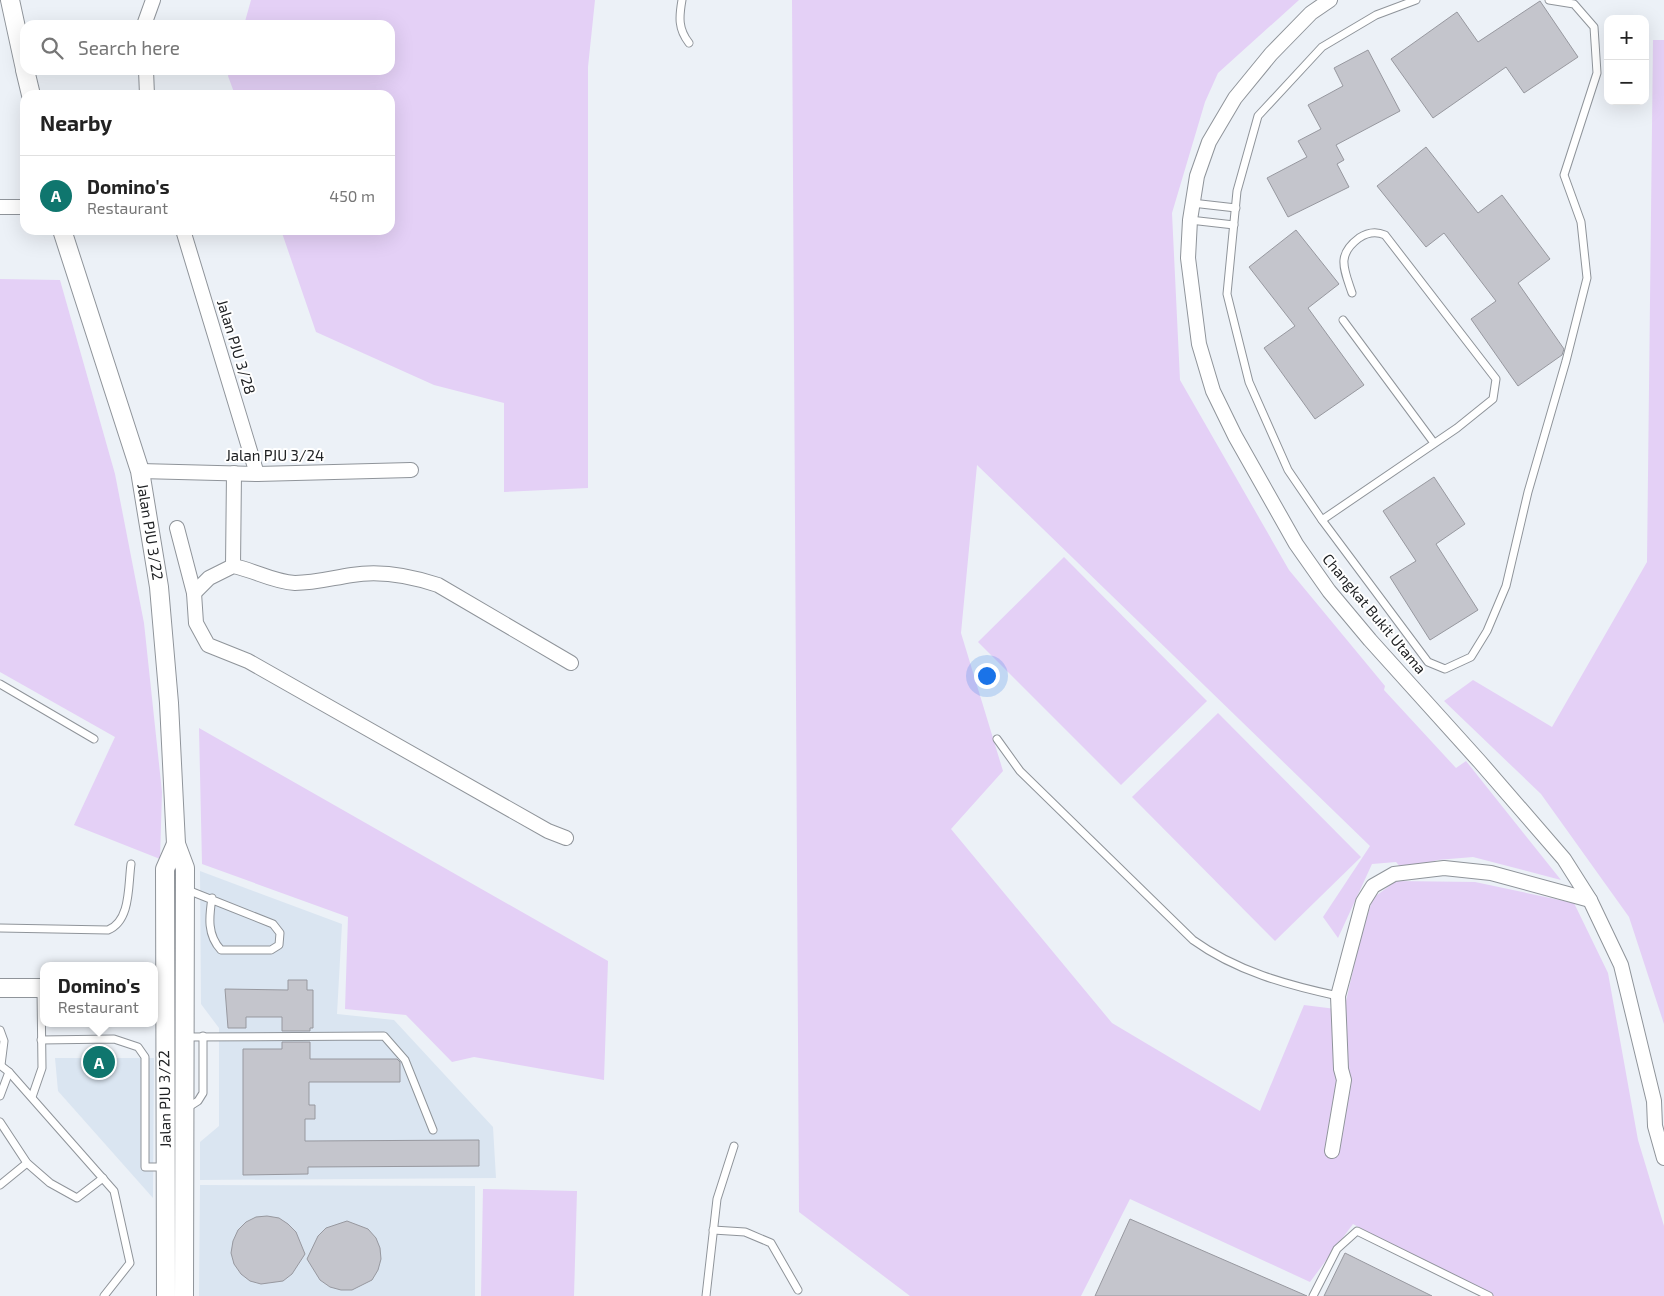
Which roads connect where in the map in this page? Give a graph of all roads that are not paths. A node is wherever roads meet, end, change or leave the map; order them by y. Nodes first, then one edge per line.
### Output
1 (10, 0) edge
2 (153, 0) edge
3 (682, 0) edge
4 (1330, 0) edge
5 (1416, 0) edge
6 (1549, 0) edge
7 (146, 20) edge
8 (689, 43) dead end
9 (20, 47) edge
10 (26, 75) edge
11 (146, 75) edge
12 (29, 90) edge
13 (146, 90) edge
14 (1192, 203) junction
15 (0, 207) edge
16 (20, 207) edge
17 (1236, 208) junction
18 (1190, 220) junction
19 (1234, 224) junction
20 (64, 235) edge
21 (185, 235) edge
22 (1352, 293) dead end
23 (1343, 320) dead end
24 (1434, 443) junction
25 (411, 470) dead end
26 (140, 471) junction
27 (234, 473) junction
28 (257, 474) junction
29 (1322, 520) junction
30 (177, 528) dead end
31 (233, 566) junction
32 (194, 593) junction
33 (571, 663) dead end
34 (0, 684) edge
35 (94, 739) dead end
36 (997, 739) dead end
37 (566, 838) dead end
38 (176, 844) junction
39 (130, 864) dead end
40 (185, 888) junction
41 (212, 898) junction
42 (1590, 900) junction
43 (0, 928) edge
44 (186, 973) junction
45 (159, 974) edge
46 (0, 988) edge
47 (40, 988) edge
48 (1338, 996) junction
49 (159, 998) edge
50 (186, 998) junction
51 (41, 1027) edge
52 (0, 1030) edge
53 (194, 1036) junction
54 (41, 1040) junction
55 (1, 1065) edge
56 (10, 1072) junction
57 (0, 1096) edge
58 (32, 1097) junction
59 (1654, 1102) junction
60 (1664, 1117) edge
61 (0, 1122) edge
62 (433, 1130) dead end
63 (734, 1146) dead end
64 (1332, 1151) dead end
65 (1664, 1158) edge
66 (27, 1163) junction
67 (166, 1167) junction
68 (103, 1178) junction
69 (0, 1185) edge
70 (713, 1230) junction
71 (798, 1290) dead end
72 (104, 1296) edge
73 (166, 1296) edge
74 (184, 1296) edge
75 (706, 1296) edge
76 (1314, 1296) edge
77 (1489, 1296) edge

1 - 9 street
2 - 7 street
3 - 8 lane
4 - 14 street, Changkat Bukit Utama
5 - 17 lane
6 - 29 lane
10 - 12 street
11 - 13 street
14 - 17 lane
14 - 18 street, Changkat Bukit Utama
15 - 16 street
17 - 19 lane
18 - 19 lane
18 - 42 street, Changkat Bukit Utama
19 - 29 lane
20 - 26 street, Jalan PJU 3/22
21 - 28 street, Jalan PJU 3/28
22 - 24 lane
23 - 24 lane
24 - 29 lane
25 - 28 street, Jalan PJU 3/24
26 - 27 street, Jalan PJU 3/24
26 - 38 street, Jalan PJU 3/22
27 - 28 street, Jalan PJU 3/24
27 - 31 street
30 - 32 street
31 - 32 street
31 - 33 street
32 - 37 street
34 - 35 lane
36 - 48 lane
38 - 40 street, Jalan PJU 3/22
38 - 45 street, Jalan PJU 3/22
39 - 43 lane
40 - 41 lane
40 - 44 street, Jalan PJU 3/22
41 - 41 lane
42 - 48 street
42 - 59 street, Changkat Bukit Utama
44 - 45 street
44 - 50 street, Jalan PJU 3/22
45 - 49 street, Jalan PJU 3/22
46 - 47 street
48 - 64 street
49 - 50 street
49 - 67 street, Jalan PJU 3/22
50 - 53 street, Jalan PJU 3/22
51 - 54 lane
52 - 55 lane
53 - 62 lane
53 - 74 street, Jalan PJU 3/22
54 - 58 lane
54 - 67 lane
55 - 56 lane
56 - 57 lane
56 - 58 lane
58 - 68 lane
59 - 60 street, Changkat Bukit Utama
59 - 65 street, Changkat Bukit Utama
61 - 66 lane
63 - 70 lane
66 - 68 lane
66 - 69 lane
67 - 73 street, Jalan PJU 3/22
68 - 72 lane
70 - 71 lane
70 - 75 lane
76 - 77 lane

